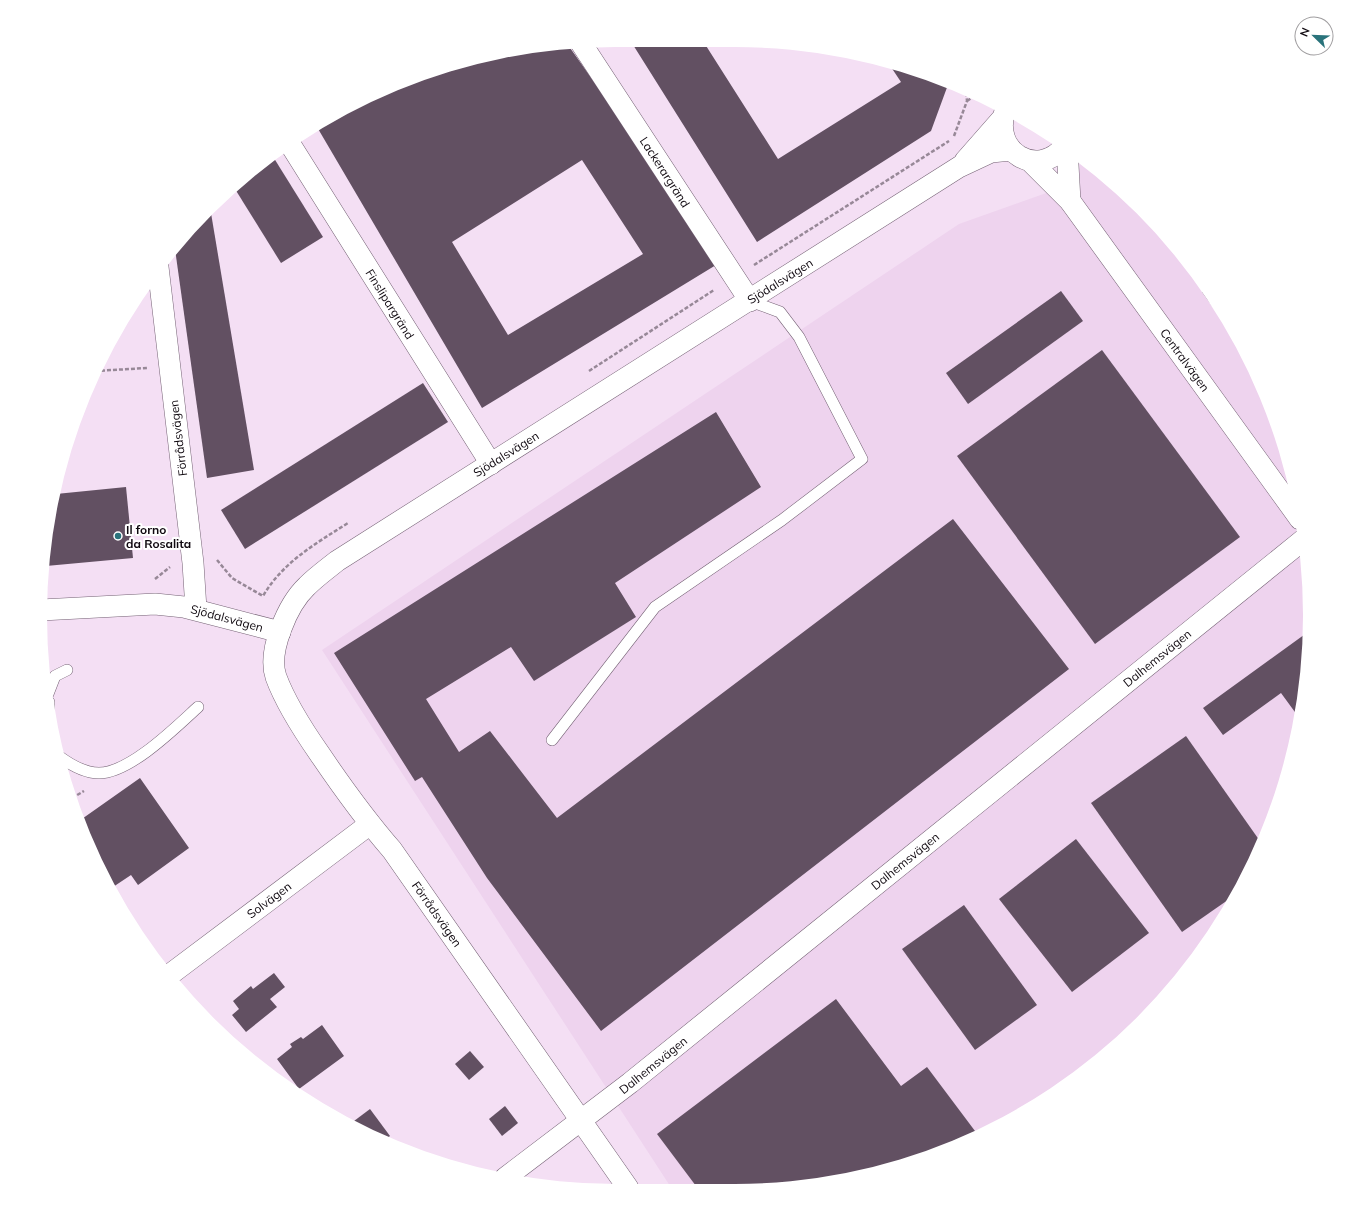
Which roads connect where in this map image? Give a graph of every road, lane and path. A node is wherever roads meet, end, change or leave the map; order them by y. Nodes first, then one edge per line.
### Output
1 (584, 48) edge
2 (967, 97) edge
3 (970, 99) edge
4 (967, 101) junction
5 (1003, 115) edge
6 (293, 148) edge
7 (1011, 150) junction
8 (1061, 151) edge
9 (1067, 154) edge
10 (1030, 161) junction
11 (959, 167) junction
12 (1070, 202) junction
13 (159, 276) edge
14 (734, 278) junction
15 (750, 301) junction
16 (169, 366) junction
17 (103, 371) edge
18 (582, 375) dead end
19 (491, 464) junction
20 (1292, 508) edge
21 (351, 522) dead end
22 (1298, 544) edge
23 (218, 560) dead end
24 (196, 609) junction
25 (47, 610) edge
26 (280, 632) junction
27 (67, 670) dead end
28 (51, 685) edge
29 (198, 707) dead end
30 (552, 740) dead end
31 (65, 760) edge
32 (370, 824) junction
33 (173, 972) edge
34 (580, 1121) junction
35 (510, 1174) edge
36 (625, 1184) edge

1 - 14 street, Lackerargränd
2 - 4 path
3 - 4 path
4 - 14 path
5 - 7 street
5 - 11 street, Sjödalsvägen
6 - 19 street, Finslipargränd
7 - 10 street, Centralvägen
7 - 11 street, Sjödalsvägen
8 - 10 street
9 - 12 street
10 - 12 street, Centralvägen
11 - 15 street, Sjödalsvägen
12 - 20 street, Centralvägen
13 - 16 street, Förrådsvägen
14 - 15 street, Lackerargränd
14 - 18 path
15 - 19 street, Sjödalsvägen
15 - 30 lane
16 - 17 path
16 - 24 street, Förrådsvägen
19 - 26 street, Sjödalsvägen
21 - 23 path
22 - 34 street, Dalhemsvägen
24 - 25 street, Sjödalsvägen
24 - 26 street, Sjödalsvägen
26 - 32 street, Förrådsvägen
27 - 28 lane
29 - 31 lane
32 - 33 street, Solvägen
32 - 34 street, Förrådsvägen
34 - 35 street, Dalhemsvägen
34 - 36 street, Förrådsvägen

